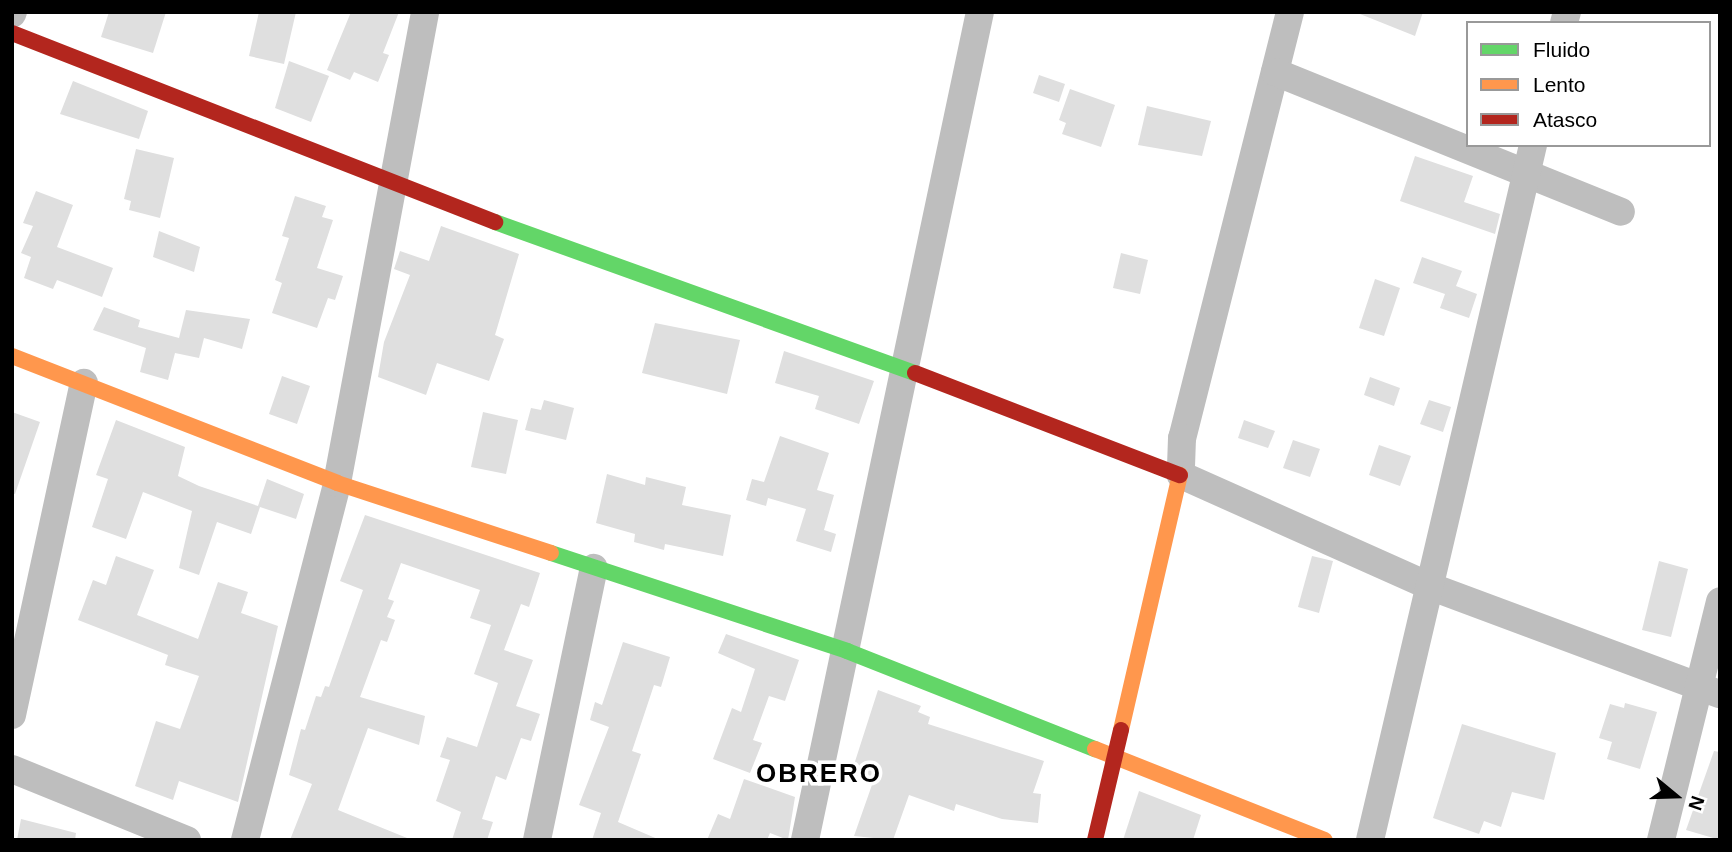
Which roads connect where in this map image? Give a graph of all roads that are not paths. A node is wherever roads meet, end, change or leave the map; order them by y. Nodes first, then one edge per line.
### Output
1 (425, 12) edge
2 (980, 12) edge
3 (1290, 12) edge
4 (12, 33) edge
5 (1275, 72) junction
6 (1533, 147) edge
7 (1526, 173) junction
8 (394, 186) junction
9 (1621, 212) dead end
10 (12, 356) edge
11 (906, 369) junction
12 (84, 383) junction
13 (1181, 475) junction
14 (337, 483) junction
15 (594, 568) junction
16 (1429, 586) junction
17 (1720, 601) edge
18 (847, 651) junction
19 (1709, 690) edge
20 (12, 715) edge
21 (1115, 754) junction
22 (12, 769) edge
23 (187, 840) edge
24 (245, 840) edge
25 (537, 840) edge
26 (805, 840) edge
27 (1095, 840) edge
28 (1325, 840) edge
29 (1370, 840) edge
30 (1661, 840) edge

1 - 8 street
2 - 11 street
3 - 5 street
4 - 8 street
5 - 7 street
5 - 13 street
6 - 7 street
7 - 9 street
7 - 16 street
8 - 11 street
8 - 14 street
10 - 12 street
11 - 13 street
11 - 18 street
12 - 14 street
12 - 20 street
13 - 16 street
13 - 21 street
14 - 15 street
14 - 24 street
15 - 18 street
15 - 25 street
16 - 19 street
16 - 29 street
17 - 19 street
18 - 21 street
18 - 26 street
19 - 30 street
21 - 27 street
21 - 28 street
22 - 23 street

